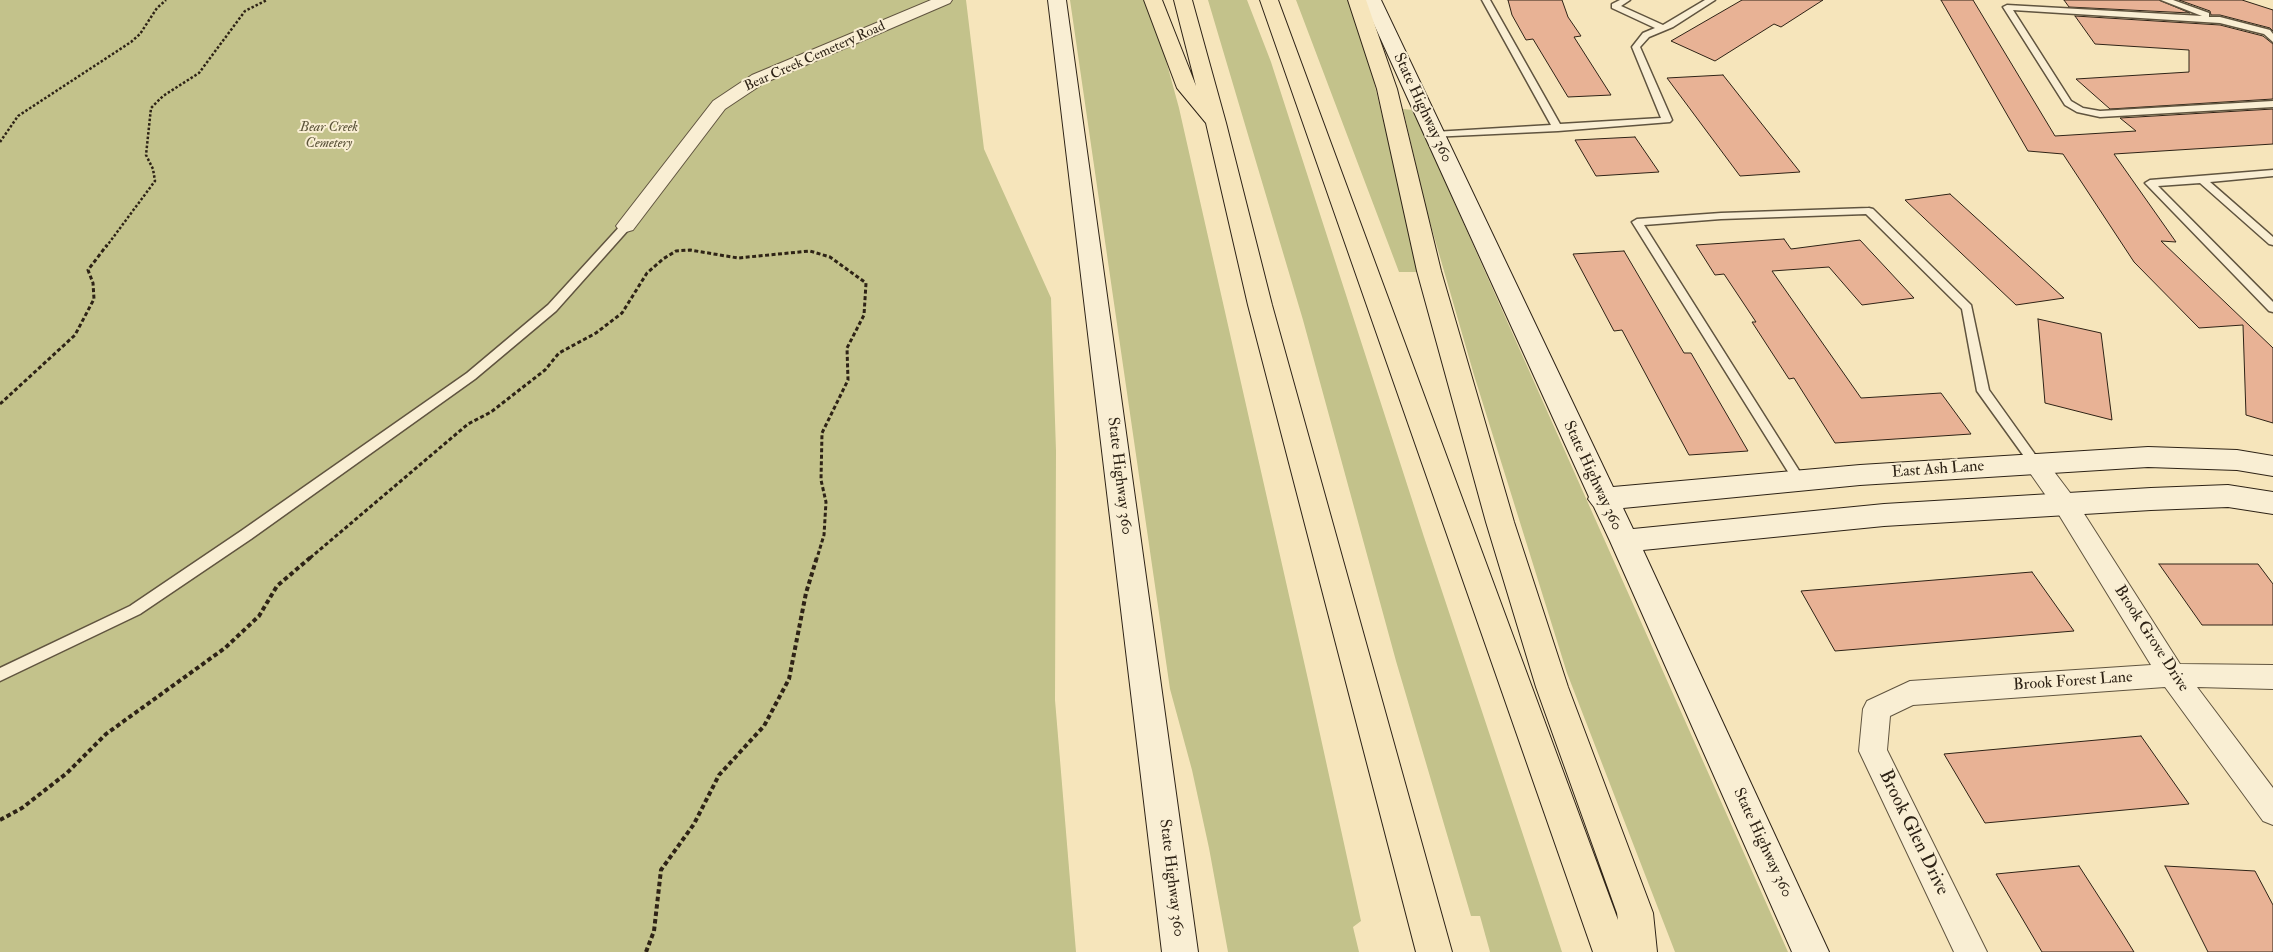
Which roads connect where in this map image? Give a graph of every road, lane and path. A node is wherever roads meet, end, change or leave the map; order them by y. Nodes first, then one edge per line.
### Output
1 (166, 0) edge
2 (268, 0) edge
3 (944, 0) edge
4 (1057, 0) edge
5 (1153, 0) edge
6 (1183, 0) edge
7 (1269, 0) edge
8 (1357, 0) edge
9 (1372, 0) edge
10 (1486, 0) edge
11 (1626, 0) edge
12 (1711, 0) edge
13 (2165, 0) edge
14 (2005, 3) edge
15 (2220, 20) junction
16 (1662, 28) junction
17 (2273, 39) edge
18 (2273, 104) edge
19 (1216, 122) junction
20 (1558, 128) junction
21 (1434, 135) junction
22 (0, 142) edge
23 (2273, 173) edge
24 (2202, 180) junction
25 (626, 226) joint
26 (2273, 242) edge
27 (2273, 308) edge
28 (0, 404) edge
29 (2035, 463) junction
30 (2273, 466) edge
31 (1799, 480) junction
32 (1602, 499) junction
33 (2273, 502) edge
34 (2066, 504) junction
35 (1624, 541) junction
36 (0, 675) edge
37 (2172, 675) junction
38 (2273, 677) edge
39 (1877, 709) joint
40 (2273, 811) edge
41 (0, 820) edge
42 (646, 952) edge
43 (1180, 952) edge
44 (1434, 952) edge
45 (1611, 952) edge
46 (1639, 952) edge
47 (1811, 952) edge
48 (1971, 952) edge

1 - 22 path
2 - 28 path
3 - 25 street, Bear Creek Cemetery Road
4 - 43 main road, State Highway 360
5 - 19 highway
6 - 19 highway
7 - 45 highway
8 - 46 highway
9 - 21 main road, State Highway 360
10 - 20 lane
11 - 16 lane
12 - 16 lane
13 - 15 lane
14 - 15 lane
14 - 18 lane
15 - 17 lane
16 - 20 lane
19 - 44 highway
20 - 21 lane
21 - 32 main road, State Highway 360
23 - 24 lane
24 - 26 lane
24 - 27 lane
25 - 36 lane
29 - 30 main road, East Ash Lane
29 - 31 main road, East Ash Lane
29 - 31 lane
29 - 34 street, Brook Grove Drive
31 - 32 main road, East Ash Lane
32 - 35 main road, State Highway 360
33 - 34 main road
34 - 35 main road
34 - 37 street, Brook Grove Drive
35 - 47 main road, State Highway 360
37 - 38 street, Brook Forest Lane
37 - 39 street, Brook Forest Lane
37 - 40 street, Brook Grove Drive
39 - 48 street, Brook Glen Drive
41 - 42 path

